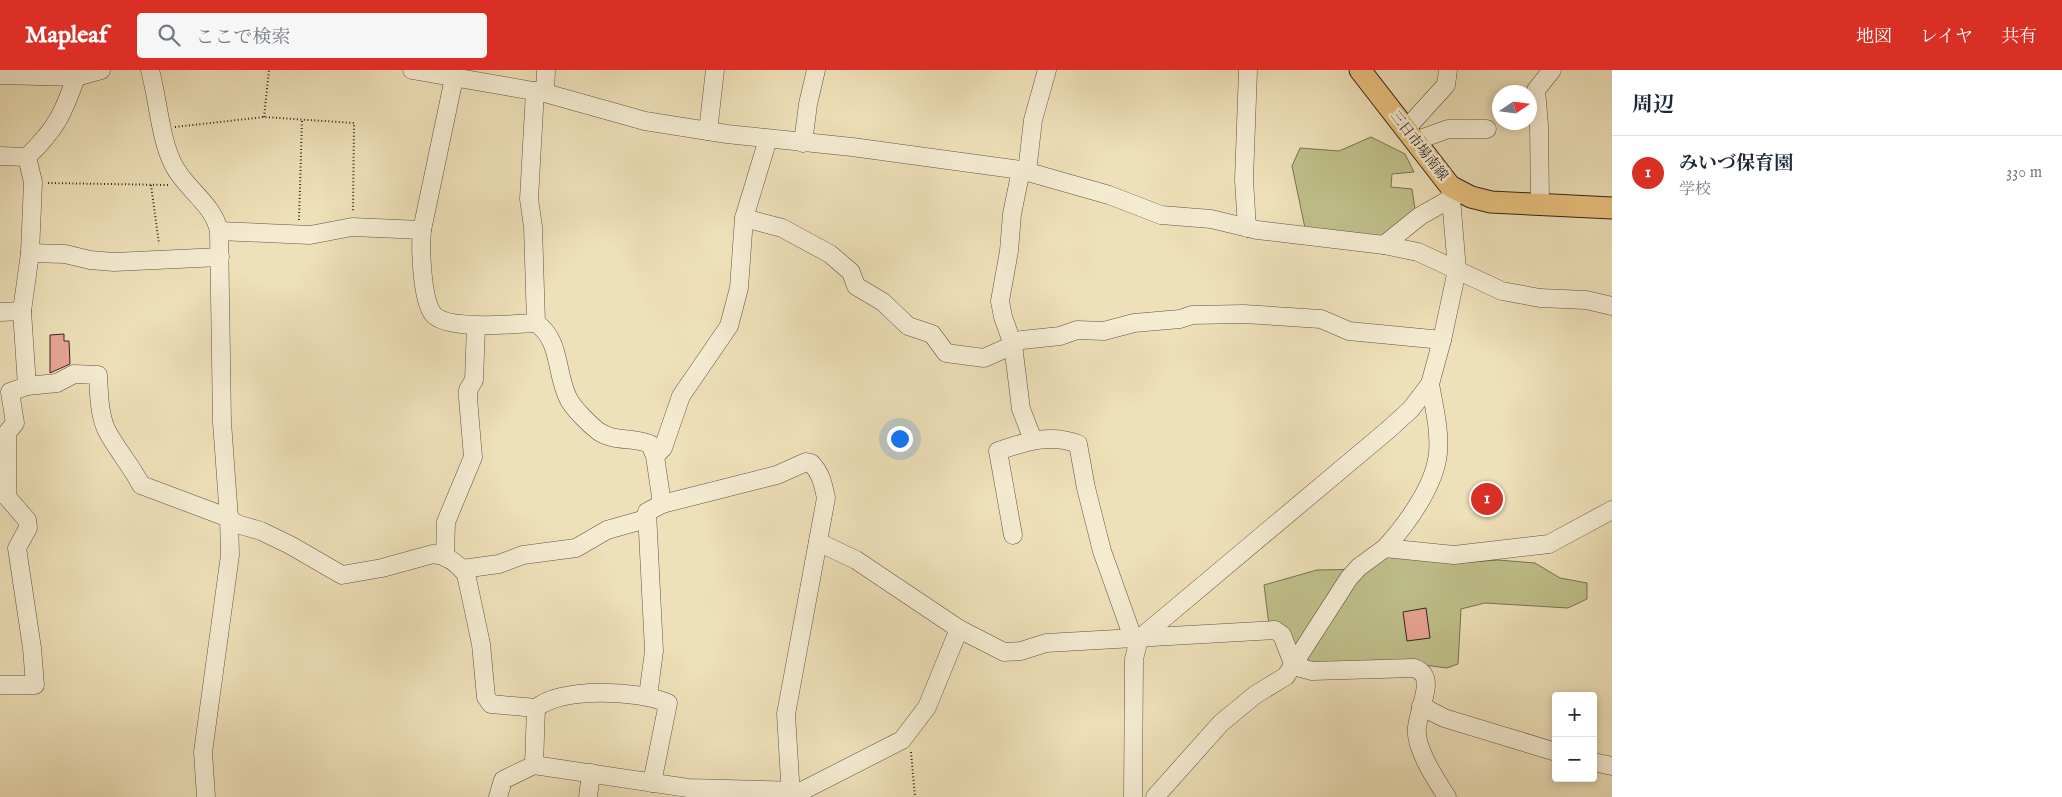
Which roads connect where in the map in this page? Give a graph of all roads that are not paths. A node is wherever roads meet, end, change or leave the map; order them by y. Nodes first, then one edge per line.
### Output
1 (101, 70) edge
2 (150, 70) edge
3 (412, 70) edge
4 (546, 70) edge
5 (715, 70) edge
6 (816, 70) edge
7 (1047, 70) edge
8 (1248, 70) edge
9 (1360, 70) edge
10 (1448, 70) edge
11 (1552, 70) edge
12 (0, 75) edge
13 (76, 77) junction
14 (454, 78) junction
15 (540, 92) junction
16 (1487, 129) dead end
17 (708, 131) junction
18 (1411, 135) junction
19 (768, 139) junction
20 (803, 142) junction
21 (0, 156) edge
22 (27, 157) junction
23 (1024, 171) junction
24 (1451, 192) junction
25 (1540, 205) junction
26 (1612, 208) edge
27 (744, 218) junction
28 (1247, 228) junction
29 (422, 230) junction
30 (219, 231) junction
31 (1384, 244) junction
32 (30, 254) junction
33 (220, 258) junction
34 (1457, 270) junction
35 (1612, 306) edge
36 (22, 311) junction
37 (0, 312) edge
38 (536, 324) junction
39 (476, 326) junction
40 (1442, 340) junction
41 (1014, 345) junction
42 (1430, 384) junction
43 (27, 386) junction
44 (1033, 440) junction
45 (655, 456) junction
46 (662, 504) junction
47 (1612, 510) edge
48 (229, 518) junction
49 (646, 519) junction
50 (1013, 534) dead end
51 (818, 542) junction
52 (1385, 548) junction
53 (445, 556) junction
54 (462, 569) junction
55 (959, 629) junction
56 (1136, 638) junction
57 (1294, 666) junction
58 (0, 685) edge
59 (648, 696) junction
60 (1421, 706) junction
61 (536, 708) junction
62 (1552, 751) edge
63 (1597, 763) edge
64 (534, 765) junction
65 (1612, 766) edge
66 (591, 774) junction
67 (652, 783) junction
68 (791, 794) edge
69 (206, 797) edge
70 (498, 797) edge
71 (588, 797) edge
72 (1133, 797) edge
73 (1155, 797) edge
74 (1447, 797) edge

1 - 13 street
2 - 30 street
3 - 14 street
4 - 15 street
5 - 17 street
6 - 20 street
7 - 23 street
8 - 28 street
9 - 18 main road, 三日市場南線
10 - 18 street
11 - 25 street
12 - 13 street
13 - 22 street
14 - 15 street
14 - 29 street
15 - 17 street
15 - 38 street
16 - 18 street
17 - 19 street
18 - 24 main road, 三日市場南線
19 - 20 street
19 - 27 street
20 - 23 street
21 - 22 street
22 - 32 street
23 - 28 street
23 - 41 street
24 - 25 main road, 三日市場南線
24 - 31 street
24 - 34 street
25 - 26 main road, 三日市場南線
27 - 41 street
27 - 45 street
28 - 31 street
29 - 30 street
29 - 39 street
30 - 33 street
31 - 34 street
32 - 33 street
32 - 36 street
33 - 48 street
34 - 35 street
34 - 40 street
36 - 37 street
36 - 43 street
38 - 39 street
38 - 45 street
39 - 53 street
40 - 41 street
40 - 42 street
41 - 44 street
42 - 52 street
42 - 56 street
43 - 48 street
43 - 58 street
44 - 50 street
44 - 56 street
45 - 46 street
46 - 49 street
46 - 51 street
47 - 52 street
48 - 53 street
48 - 69 street
49 - 54 street
49 - 59 street
51 - 55 street
51 - 68 street
52 - 57 street
53 - 54 street
54 - 61 street
55 - 56 street
55 - 68 street
56 - 57 street
56 - 72 street
57 - 60 street
57 - 73 street
59 - 61 street
59 - 67 street
60 - 62 street
60 - 74 street
61 - 64 street
63 - 65 street
64 - 66 street
64 - 70 street
66 - 67 street
66 - 71 street
67 - 68 street

